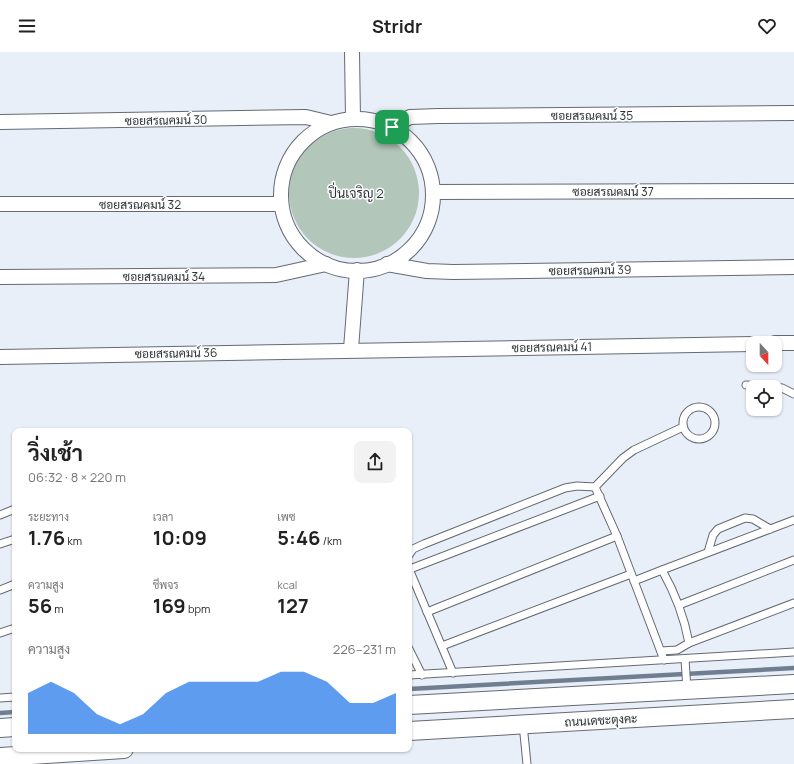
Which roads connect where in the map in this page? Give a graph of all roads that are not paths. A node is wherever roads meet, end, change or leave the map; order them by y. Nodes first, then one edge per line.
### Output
1 (352, 52) edge
2 (794, 113) edge
3 (353, 119) junction
4 (0, 122) edge
5 (331, 123) junction
6 (392, 127) junction
7 (794, 191) edge
8 (433, 192) junction
9 (0, 204) edge
10 (281, 204) junction
11 (326, 264) junction
12 (387, 264) junction
13 (794, 267) edge
14 (357, 270) junction
15 (0, 277) edge
16 (782, 343) edge
17 (794, 343) edge
18 (746, 344) edge
19 (351, 349) junction
20 (0, 357) edge
21 (782, 388) edge
22 (794, 394) edge
23 (683, 428) junction
24 (596, 487) junction
25 (600, 496) junction
26 (12, 510) edge
27 (0, 515) edge
28 (794, 520) edge
29 (770, 529) junction
30 (617, 536) junction
31 (12, 540) edge
32 (0, 544) edge
33 (412, 550) edge
34 (708, 552) junction
35 (794, 560) edge
36 (412, 567) edge
37 (662, 570) junction
38 (412, 575) edge
39 (632, 578) junction
40 (12, 585) edge
41 (0, 590) edge
42 (794, 603) edge
43 (679, 606) junction
44 (427, 612) junction
45 (12, 629) edge
46 (0, 633) edge
47 (689, 643) junction
48 (442, 646) junction
49 (661, 651) junction
50 (794, 652) edge
51 (412, 655) edge
52 (664, 660) junction
53 (685, 662) junction
54 (453, 673) junction
55 (412, 675) edge
56 (422, 675) junction
57 (794, 684) edge
58 (686, 687) junction
59 (12, 697) edge
60 (0, 698) edge
61 (521, 699) junction
62 (412, 705) edge
63 (794, 709) edge
64 (12, 727) edge
65 (0, 728) edge
66 (523, 728) junction
67 (412, 731) edge
68 (78, 752) edge
69 (0, 757) edge
70 (527, 764) edge

1 - 3 street
2 - 6 street, ซอยสรณคมน์ 35
3 - 5 street
3 - 6 street
4 - 5 street, ซอยสรณคมน์ 30
5 - 10 street
6 - 8 street
7 - 8 street, ซอยสรณคมน์ 37
8 - 12 street
9 - 10 street, ซอยสรณคมน์ 32
10 - 11 street
11 - 14 street
11 - 15 street, ซอยสรณคมน์ 34
12 - 13 street, ซอยสรณคมน์ 39
12 - 14 street
14 - 19 street
16 - 17 street
18 - 19 street, ซอยสรณคมน์ 41
19 - 20 street, ซอยสรณคมน์ 36
21 - 22 lane
23 - 23 lane
23 - 24 lane
24 - 25 lane
24 - 33 lane
25 - 30 lane
25 - 36 lane
26 - 27 lane
28 - 29 lane
29 - 34 lane
29 - 34 lane
30 - 39 lane
30 - 44 lane
31 - 32 lane
34 - 37 lane
35 - 43 lane
37 - 39 lane
37 - 43 lane
38 - 44 lane
39 - 48 lane
39 - 49 lane
40 - 41 lane
42 - 47 lane
43 - 47 lane
44 - 48 lane
45 - 46 lane
47 - 49 lane
48 - 54 lane
49 - 52 lane
50 - 53 lane
51 - 56 lane
52 - 53 lane
52 - 54 lane
53 - 58 lane
54 - 56 lane
55 - 56 lane
57 - 58 street, ถนนเดชะตุงคะ
58 - 61 street, ถนนเดชะตุงคะ
59 - 60 lane
61 - 62 street, ถนนเดชะตุงคะ
61 - 66 street
63 - 66 street, ถนนเดชะตุงคะ
64 - 65 street
66 - 67 street, ถนนเดชะตุงคะ
66 - 70 lane
68 - 69 street

